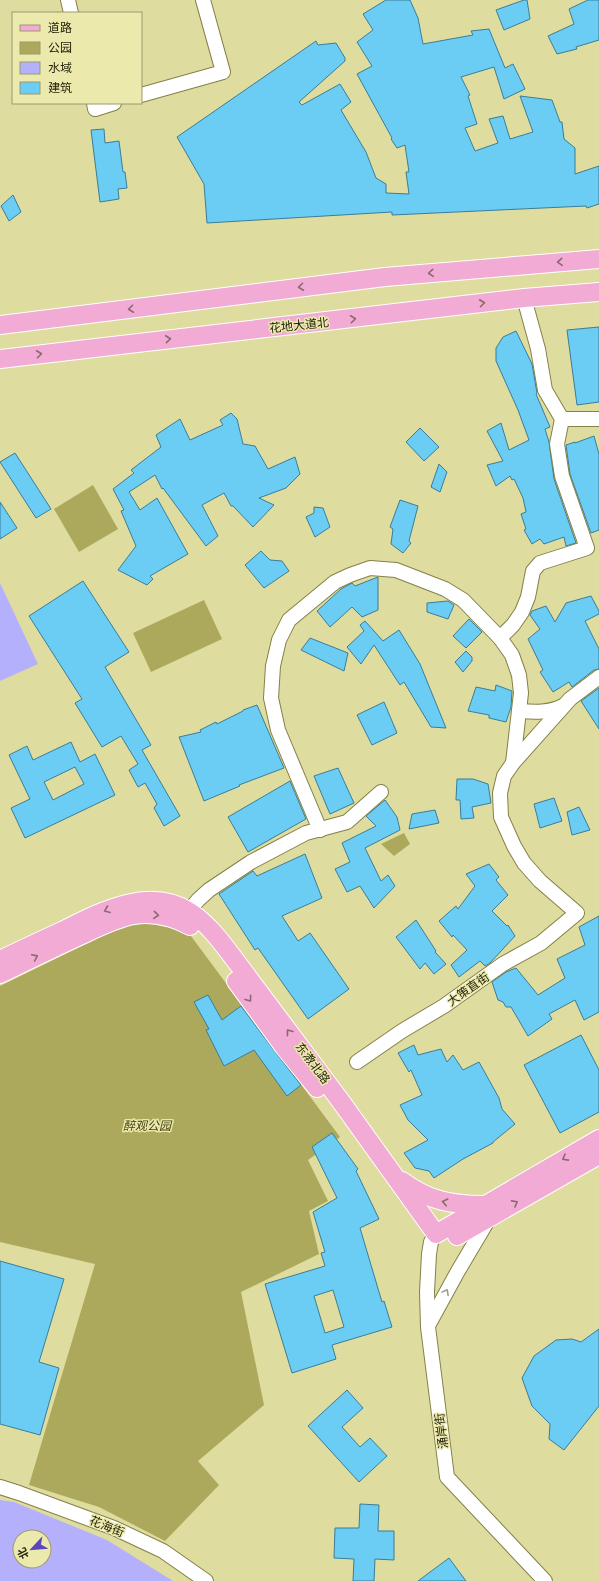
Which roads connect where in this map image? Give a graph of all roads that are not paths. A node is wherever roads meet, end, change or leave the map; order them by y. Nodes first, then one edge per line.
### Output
1 (68, 0) edge
2 (203, 0) edge
3 (71, 12) edge
4 (142, 95) edge
5 (94, 104) edge
6 (111, 104) edge
7 (599, 259) edge
8 (599, 292) edge
9 (524, 298) junction
10 (0, 325) edge
11 (0, 359) edge
12 (562, 419) junction
13 (599, 419) edge
14 (500, 638) junction
15 (599, 677) edge
16 (565, 705) junction
17 (519, 711) junction
18 (513, 764) junction
19 (381, 792) dead end
20 (320, 830) junction
21 (189, 911) junction
22 (0, 960) edge
23 (0, 974) edge
24 (357, 1062) dead end
25 (599, 1139) edge
26 (599, 1155) edge
27 (395, 1176) junction
28 (487, 1211) junction
29 (434, 1238) junction
30 (428, 1326) junction
31 (0, 1487) edge
32 (206, 1581) edge
33 (545, 1581) edge

1 - 3 street
2 - 4 street
5 - 6 street
7 -> 10 main road
8 - 9 main road, 花地大道北
11 -> 9 main road, 花地大道北
9 - 12 street
12 - 13 street
12 - 14 street
14 - 17 street
14 - 20 street
15 - 16 street
16 - 17 street
16 - 18 street
17 - 18 street
18 - 24 street, 大策直街
19 - 20 street
20 - 21 street
21 -> 22 main road, 东漖北路
27 -> 21 main road, 东漖北路
23 -> 29 main road, 东漖北路
25 -> 28 main road
28 -> 26 main road
28 -> 27 main road
27 - 29 main road, 东漖北路
28 - 29 main road
30 -> 28 street
29 - 30 street, 涌岸街
30 - 33 street, 涌岸街
31 - 32 street, 花海街

